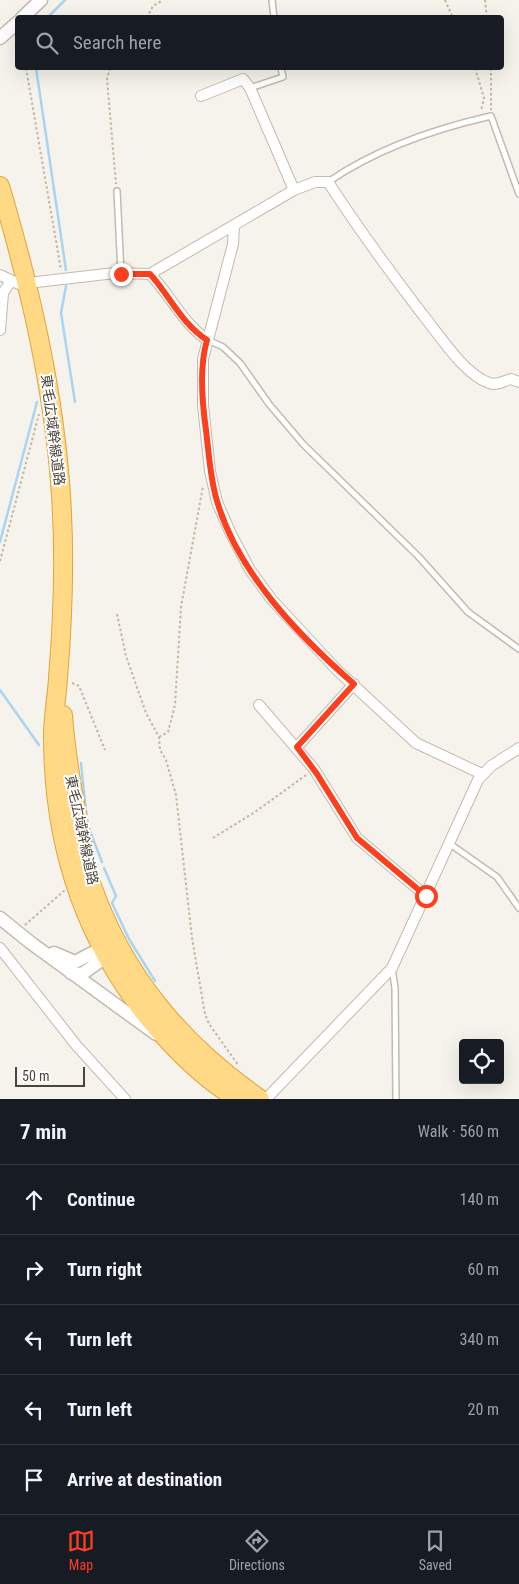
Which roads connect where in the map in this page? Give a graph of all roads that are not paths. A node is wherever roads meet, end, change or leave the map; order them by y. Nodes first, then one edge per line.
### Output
1 (40, 0) edge
2 (272, 0) edge
3 (25, 15) edge
4 (274, 15) edge
5 (15, 25) edge
6 (0, 38) edge
7 (281, 70) edge
8 (250, 88) junction
9 (201, 96) dead end
10 (328, 182) junction
11 (0, 186) edge
12 (294, 190) junction
13 (117, 191) road end
14 (519, 194) edge
15 (234, 226) junction
16 (0, 274) edge
17 (121, 274) junction
18 (150, 274) junction
19 (19, 282) junction
20 (0, 330) edge
21 (207, 340) junction
22 (519, 382) edge
23 (519, 649) edge
24 (58, 680) junction
25 (354, 684) junction
26 (259, 705) dead end
27 (297, 747) junction
28 (519, 748) edge
29 (482, 774) junction
30 (450, 844) junction
31 (426, 896) junction
32 (519, 908) edge
33 (0, 918) edge
34 (18, 931) junction
35 (0, 948) edge
36 (109, 950) junction
37 (392, 968) junction
38 (71, 972) junction
39 (174, 1048) junction
40 (125, 1099) edge
41 (237, 1099) edge
42 (260, 1099) edge
43 (266, 1099) edge
44 (396, 1099) edge

1 - 3 street
2 - 4 lane
5 - 6 street
7 - 8 lane
8 - 9 street
8 - 12 street
10 - 12 street
10 - 14 lane
10 - 22 street
11 - 19 highway, 東毛広域幹線道路
12 - 15 street
13 - 17 lane
15 - 18 street
15 - 21 street
16 - 19 street
17 - 18 street
17 - 19 street
18 - 21 street
19 - 20 street
19 - 24 highway, 東毛広域幹線道路
21 - 23 lane
21 - 25 street
24 - 36 highway, 東毛広域幹線道路
24 - 36 highway, 東毛広域幹線道路
25 - 27 street
25 - 29 street
26 - 27 street
27 - 31 street
28 - 29 street
29 - 30 street
30 - 31 street
30 - 32 lane
31 - 37 street
33 - 34 street
34 - 36 street
34 - 38 street
35 - 40 street
36 - 38 street
36 - 39 highway, 東毛広域幹線道路
36 - 42 highway, 東毛広域幹線道路
37 - 43 street
37 - 44 lane
38 - 39 street
39 - 41 highway, 東毛広域幹線道路

